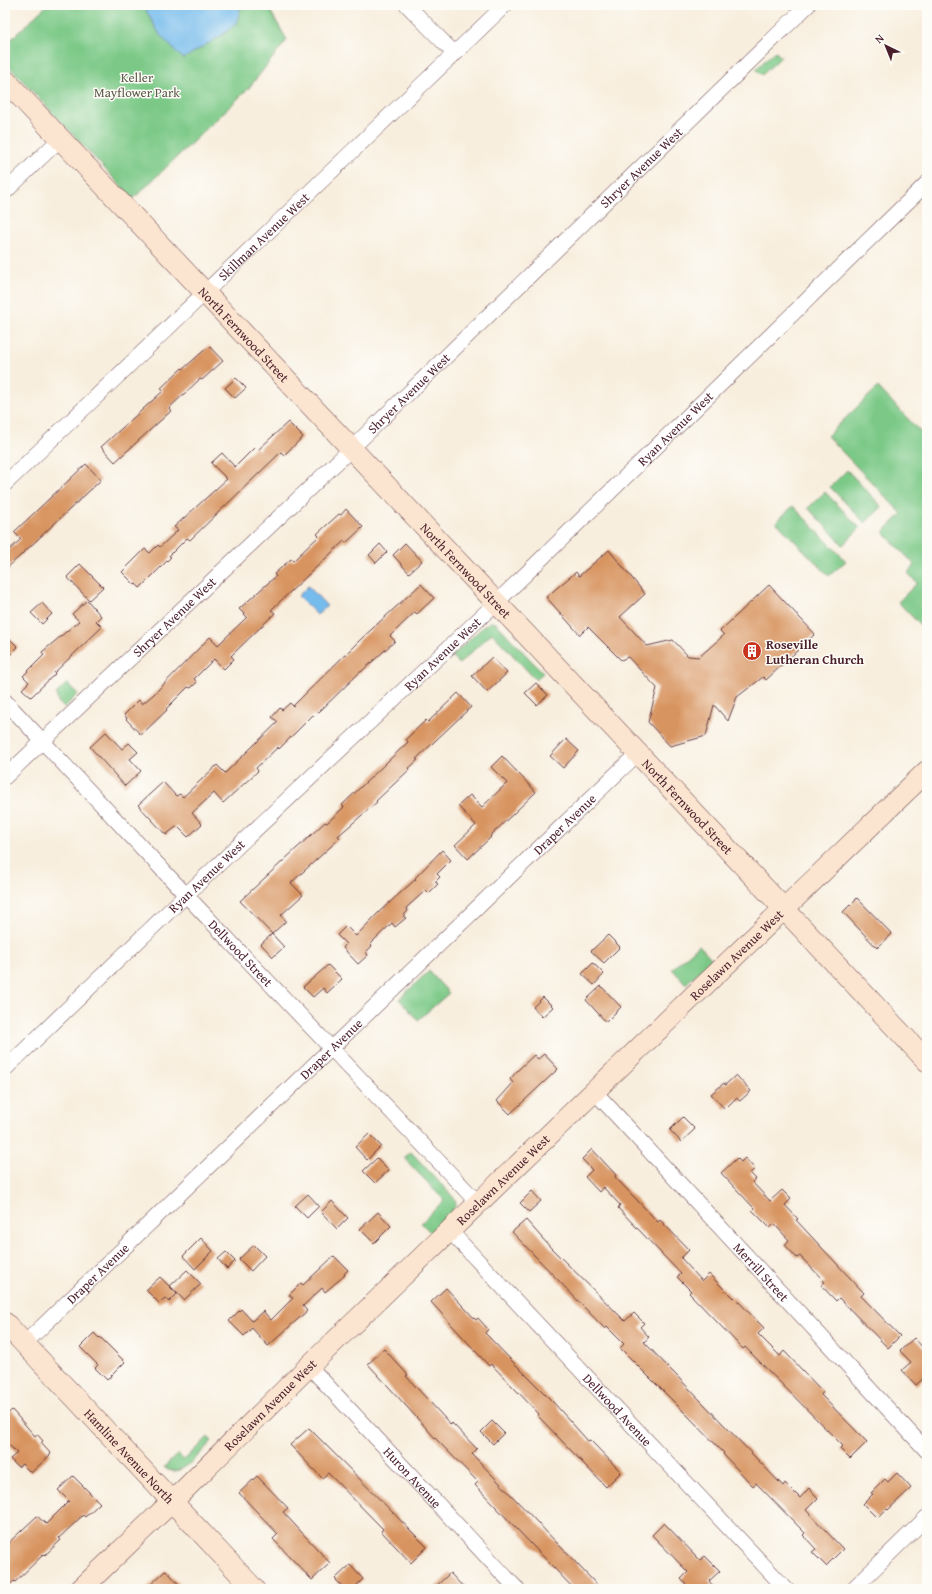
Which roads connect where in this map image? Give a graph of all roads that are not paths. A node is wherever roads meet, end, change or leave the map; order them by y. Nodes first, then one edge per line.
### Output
1 (407, 5) edge
2 (505, 5) edge
3 (808, 5) edge
4 (455, 54) junction
5 (5, 80) edge
6 (60, 139) junction
7 (927, 184) edge
8 (5, 192) edge
9 (205, 293) junction
10 (352, 448) junction
11 (5, 484) edge
12 (497, 602) junction
13 (5, 701) edge
14 (42, 741) junction
15 (638, 753) junction
16 (927, 772) edge
17 (5, 777) edge
18 (186, 895) junction
19 (784, 910) junction
20 (331, 1049) junction
21 (927, 1061) edge
22 (5, 1069) edge
23 (595, 1092) junction
24 (478, 1203) junction
25 (450, 1231) junction
26 (5, 1323) edge
27 (24, 1344) junction
28 (309, 1366) junction
29 (927, 1451) edge
30 (172, 1502) junction
31 (927, 1517) edge
32 (80, 1589) edge
33 (254, 1589) edge
34 (517, 1589) edge
35 (786, 1589) edge
36 (853, 1589) edge

1 - 4 street
2 - 4 street, Skillman Avenue West
3 - 10 street, Shryer Avenue West
4 - 9 street, Skillman Avenue West
5 - 6 street, North Fernwood Street
6 - 8 street
6 - 9 street, North Fernwood Street
7 - 12 street, Ryan Avenue West
9 - 10 street, North Fernwood Street
9 - 11 street, Skillman Avenue West
10 - 12 street, North Fernwood Street
10 - 14 street, Shryer Avenue West
12 - 15 street, North Fernwood Street
12 - 18 street, Ryan Avenue West
13 - 14 street, Dellwood Street
14 - 17 street, Shryer Avenue West
14 - 18 street, Dellwood Street
15 - 19 street, North Fernwood Street
15 - 20 street, Draper Avenue
16 - 19 street, Roselawn Avenue West
18 - 20 street, Dellwood Street
18 - 22 street, Ryan Avenue West
19 - 21 street, North Fernwood Street
19 - 23 street, Roselawn Avenue West
20 - 24 street, Dellwood Street
20 - 27 street, Draper Avenue
23 - 24 street, Roselawn Avenue West
23 - 29 street, Merrill Street
24 - 25 street, Roselawn Avenue West
25 - 28 street, Roselawn Avenue West
25 - 35 street, Dellwood Avenue
26 - 27 street, Hamline Avenue North
27 - 30 street, Hamline Avenue North
28 - 30 street, Roselawn Avenue West
28 - 34 street, Huron Avenue
30 - 32 street, Roselawn Avenue West
30 - 33 street, Hamline Avenue North
31 - 36 street

